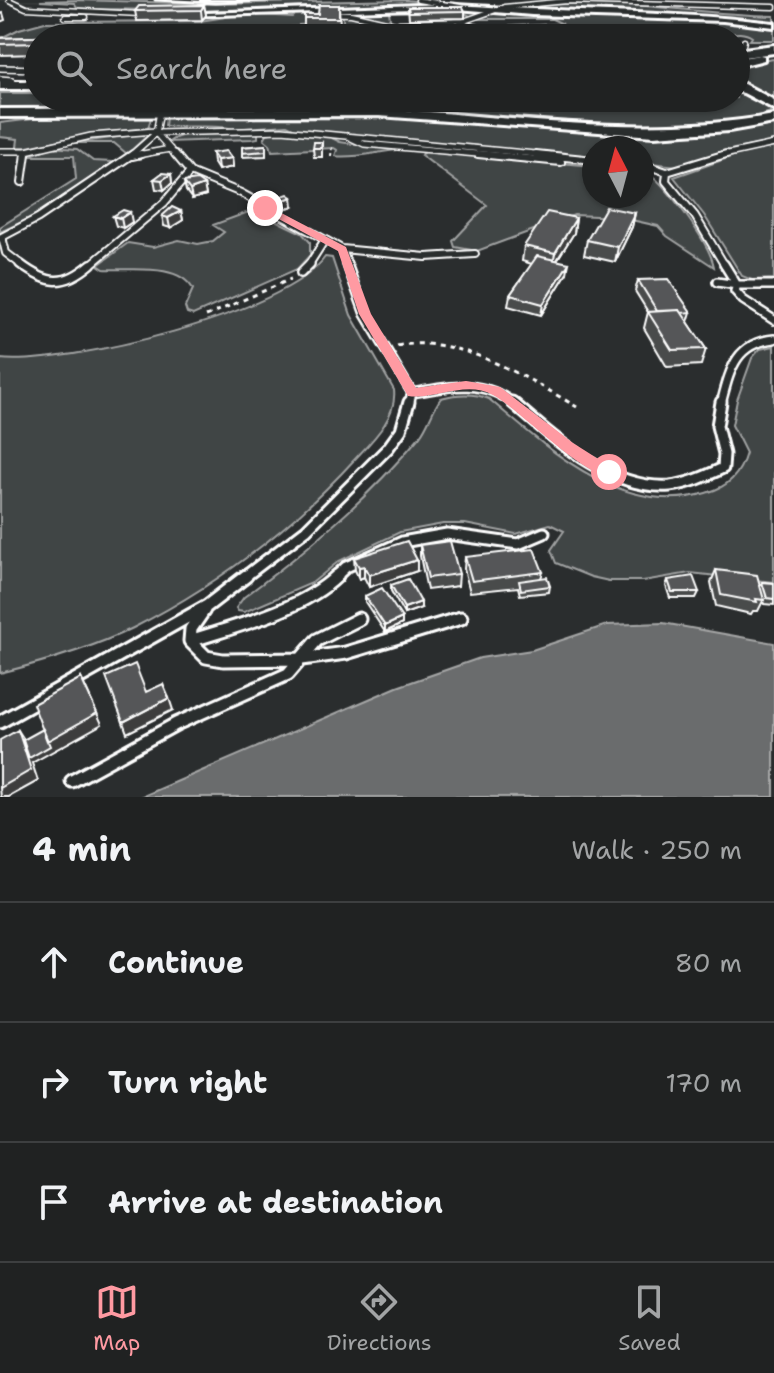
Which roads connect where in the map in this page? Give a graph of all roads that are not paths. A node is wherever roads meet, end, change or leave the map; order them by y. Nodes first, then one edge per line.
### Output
1 (9, 0) edge
2 (418, 0) edge
3 (533, 0) edge
4 (460, 7) junction
5 (504, 7) junction
6 (774, 7) edge
7 (495, 11) junction
8 (313, 13) edge
9 (177, 14) edge
10 (65, 17) dead end
11 (456, 22) junction
12 (395, 24) joint
13 (464, 24) edge
14 (774, 25) edge
15 (774, 48) edge
16 (753, 52) edge
17 (0, 68) edge
18 (24, 69) edge
19 (0, 79) edge
20 (15, 85) junction
21 (24, 86) edge
22 (0, 88) edge
23 (24, 88) edge
24 (750, 93) edge
25 (774, 105) edge
26 (160, 112) junction
27 (0, 115) edge
28 (774, 119) edge
29 (155, 132) junction
30 (774, 144) edge
31 (170, 149) junction
32 (0, 151) edge
33 (26, 151) junction
34 (131, 156) junction
35 (582, 161) edge
36 (654, 167) edge
37 (190, 172) junction
38 (667, 172) junction
39 (22, 182) dead end
40 (1, 238) edge
41 (324, 241) junction
42 (342, 249) junction
43 (3, 254) edge
44 (475, 254) dead end
45 (301, 273) road end
46 (717, 282) dead end
47 (737, 285) junction
48 (774, 285) edge
49 (774, 320) edge
50 (774, 339) edge
51 (412, 393) junction
52 (544, 533) dead end
53 (207, 606) junction
54 (461, 618) dead end
55 (359, 619) dead end
56 (190, 641) junction
57 (302, 659) junction
58 (0, 722) edge
59 (72, 781) dead end

1 - 10 lane
2 - 4 lane
3 - 5 lane
4 - 7 street
4 - 9 street
5 - 6 lane
5 - 7 lane
7 - 11 lane
7 - 14 street
8 - 12 lane
11 - 12 lane
11 - 13 lane
15 - 16 main road
17 - 18 lane
19 - 20 lane
20 - 21 main road
20 - 22 main road
22 - 23 main road
24 - 25 main road
26 - 27 main road
26 - 28 main road
26 - 29 lane
29 - 31 lane
29 - 33 lane
29 - 34 lane
29 - 35 lane
30 - 38 lane
31 - 34 lane
31 - 37 lane
32 - 33 lane
33 - 39 lane
34 - 40 lane
36 - 38 lane
37 - 41 lane
37 - 43 lane
38 - 47 lane
40 - 43 lane
41 - 42 lane
41 - 45 lane
42 - 44 lane
42 - 51 lane
46 - 47 lane
47 - 48 lane
47 - 49 lane
50 - 51 lane
51 - 53 lane
52 - 56 lane
53 - 56 lane
53 - 58 lane
54 - 57 lane
55 - 57 lane
56 - 57 lane
57 - 59 lane

